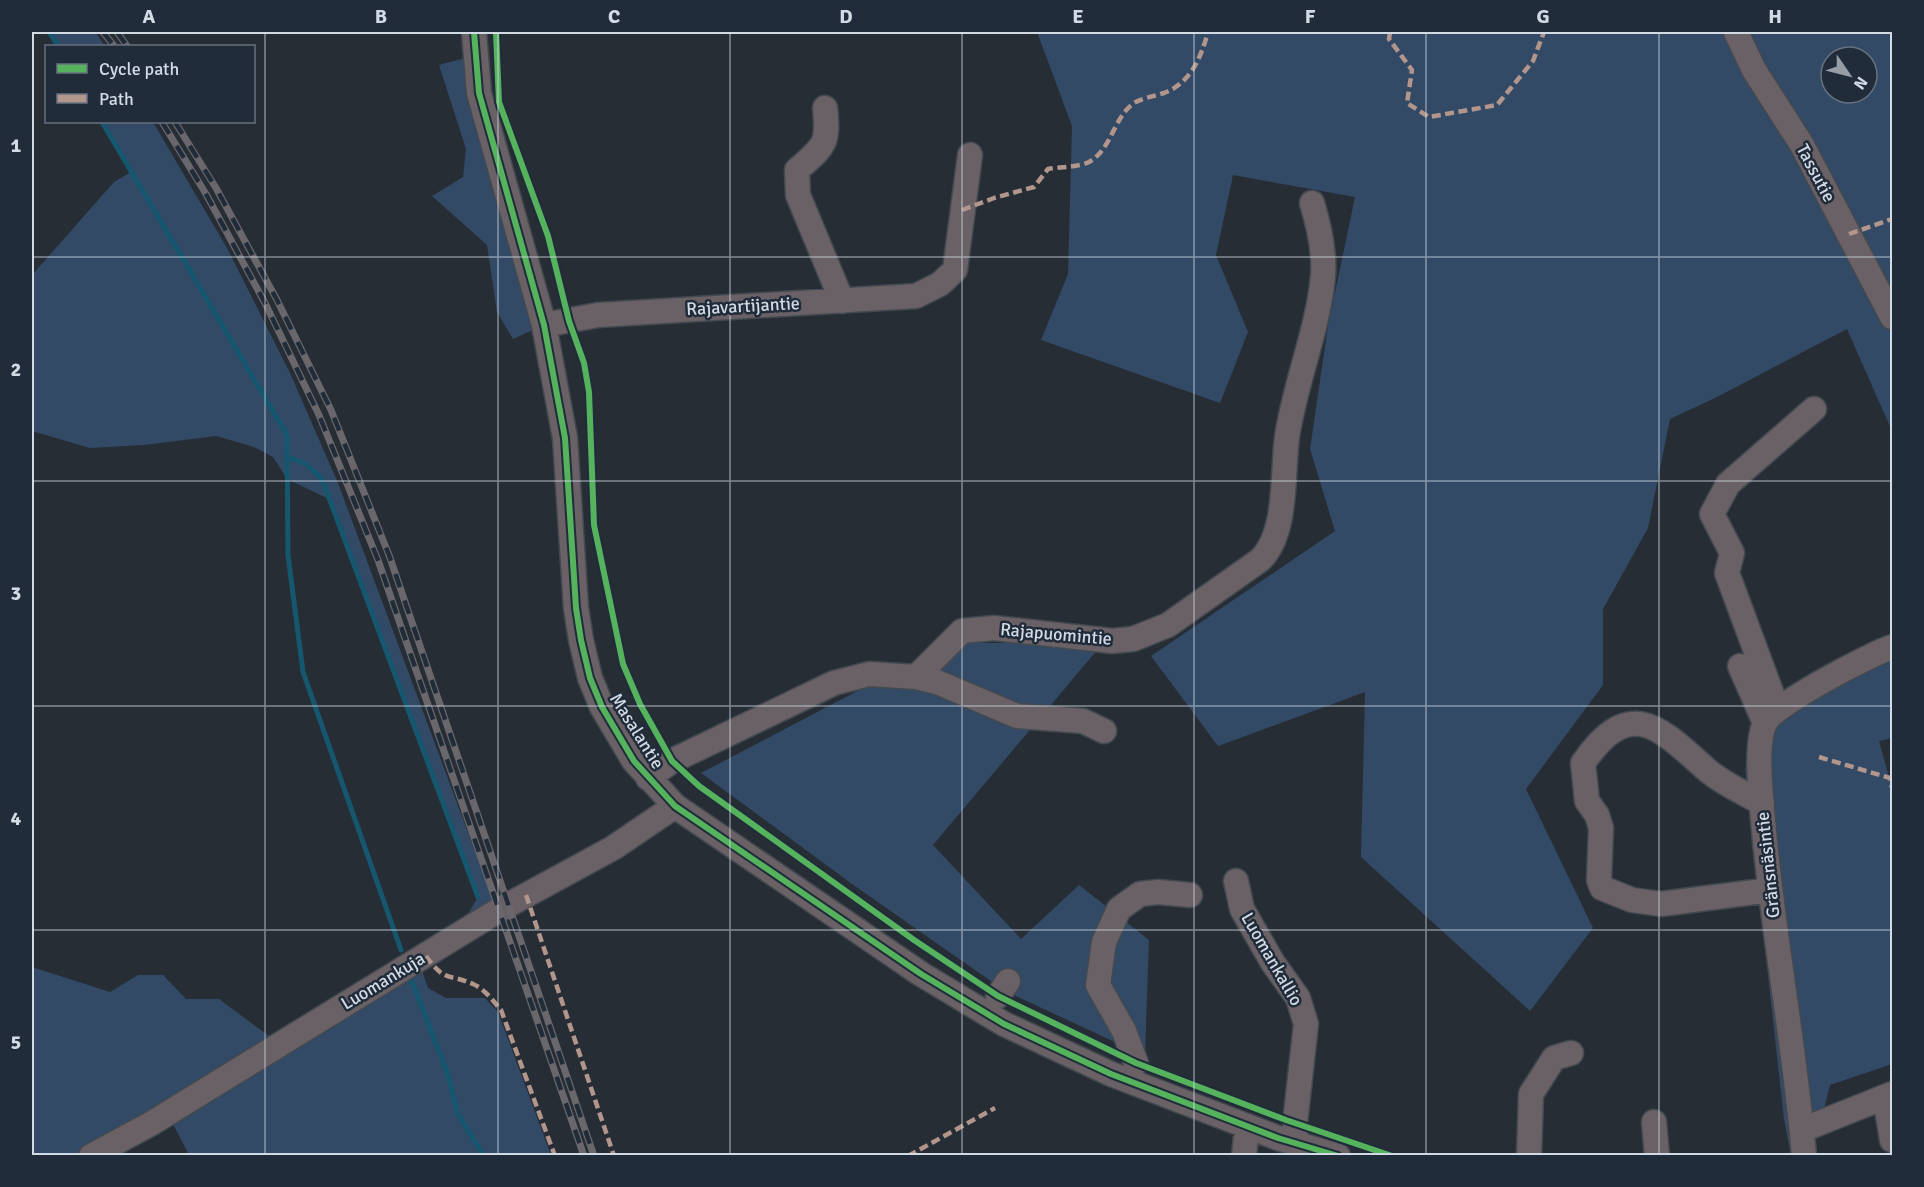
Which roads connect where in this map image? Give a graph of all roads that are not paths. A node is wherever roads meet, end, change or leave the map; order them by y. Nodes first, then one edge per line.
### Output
1 (474, 32) edge
2 (1736, 32) edge
3 (825, 108) dead end
4 (970, 155) dead end
5 (1312, 203) dead end
6 (842, 301) junction
7 (1893, 317) edge
8 (544, 325) junction
9 (1814, 409) dead end
10 (1893, 646) edge
11 (1740, 666) dead end
12 (916, 677) junction
13 (1771, 716) junction
14 (1104, 730) dead end
15 (648, 778) junction
16 (1762, 803) junction
17 (675, 806) junction
18 (1236, 881) dead end
19 (1770, 891) junction
20 (1190, 896) dead end
21 (1571, 1053) dead end
22 (1136, 1064) dead end
23 (1889, 1096) edge
24 (1654, 1122) dead end
25 (1247, 1126) junction
26 (1802, 1130) junction
27 (1893, 1140) edge
28 (1296, 1143) junction
29 (91, 1155) edge
30 (1244, 1155) edge
31 (1338, 1155) edge
32 (1529, 1155) edge
33 (1657, 1155) edge
34 (1804, 1155) edge

1 - 8 street, Masalantie
2 - 7 street, Tassutie
3 - 6 street
4 - 6 street, Rajavartijantie
5 - 12 street, Rajapuomintie
6 - 8 street, Rajavartijantie
8 - 15 street, Masalantie
9 - 13 street
10 - 13 street
11 - 13 street
12 - 14 street
12 - 15 street
13 - 16 street, Gränsnäsintie
15 - 17 street, Masalantie
16 - 19 street, Gränsnäsintie
16 - 19 street
17 - 25 street, Masalantie
17 - 29 street, Luomankuja
18 - 28 street, Luomankallio
19 - 26 street, Gränsnäsintie
20 - 22 street
21 - 32 street
23 - 26 street
23 - 27 street
24 - 33 street
25 - 28 street, Masalantie
25 - 30 street
26 - 34 street, Gränsnäsintie
28 - 31 street, Masalantie

